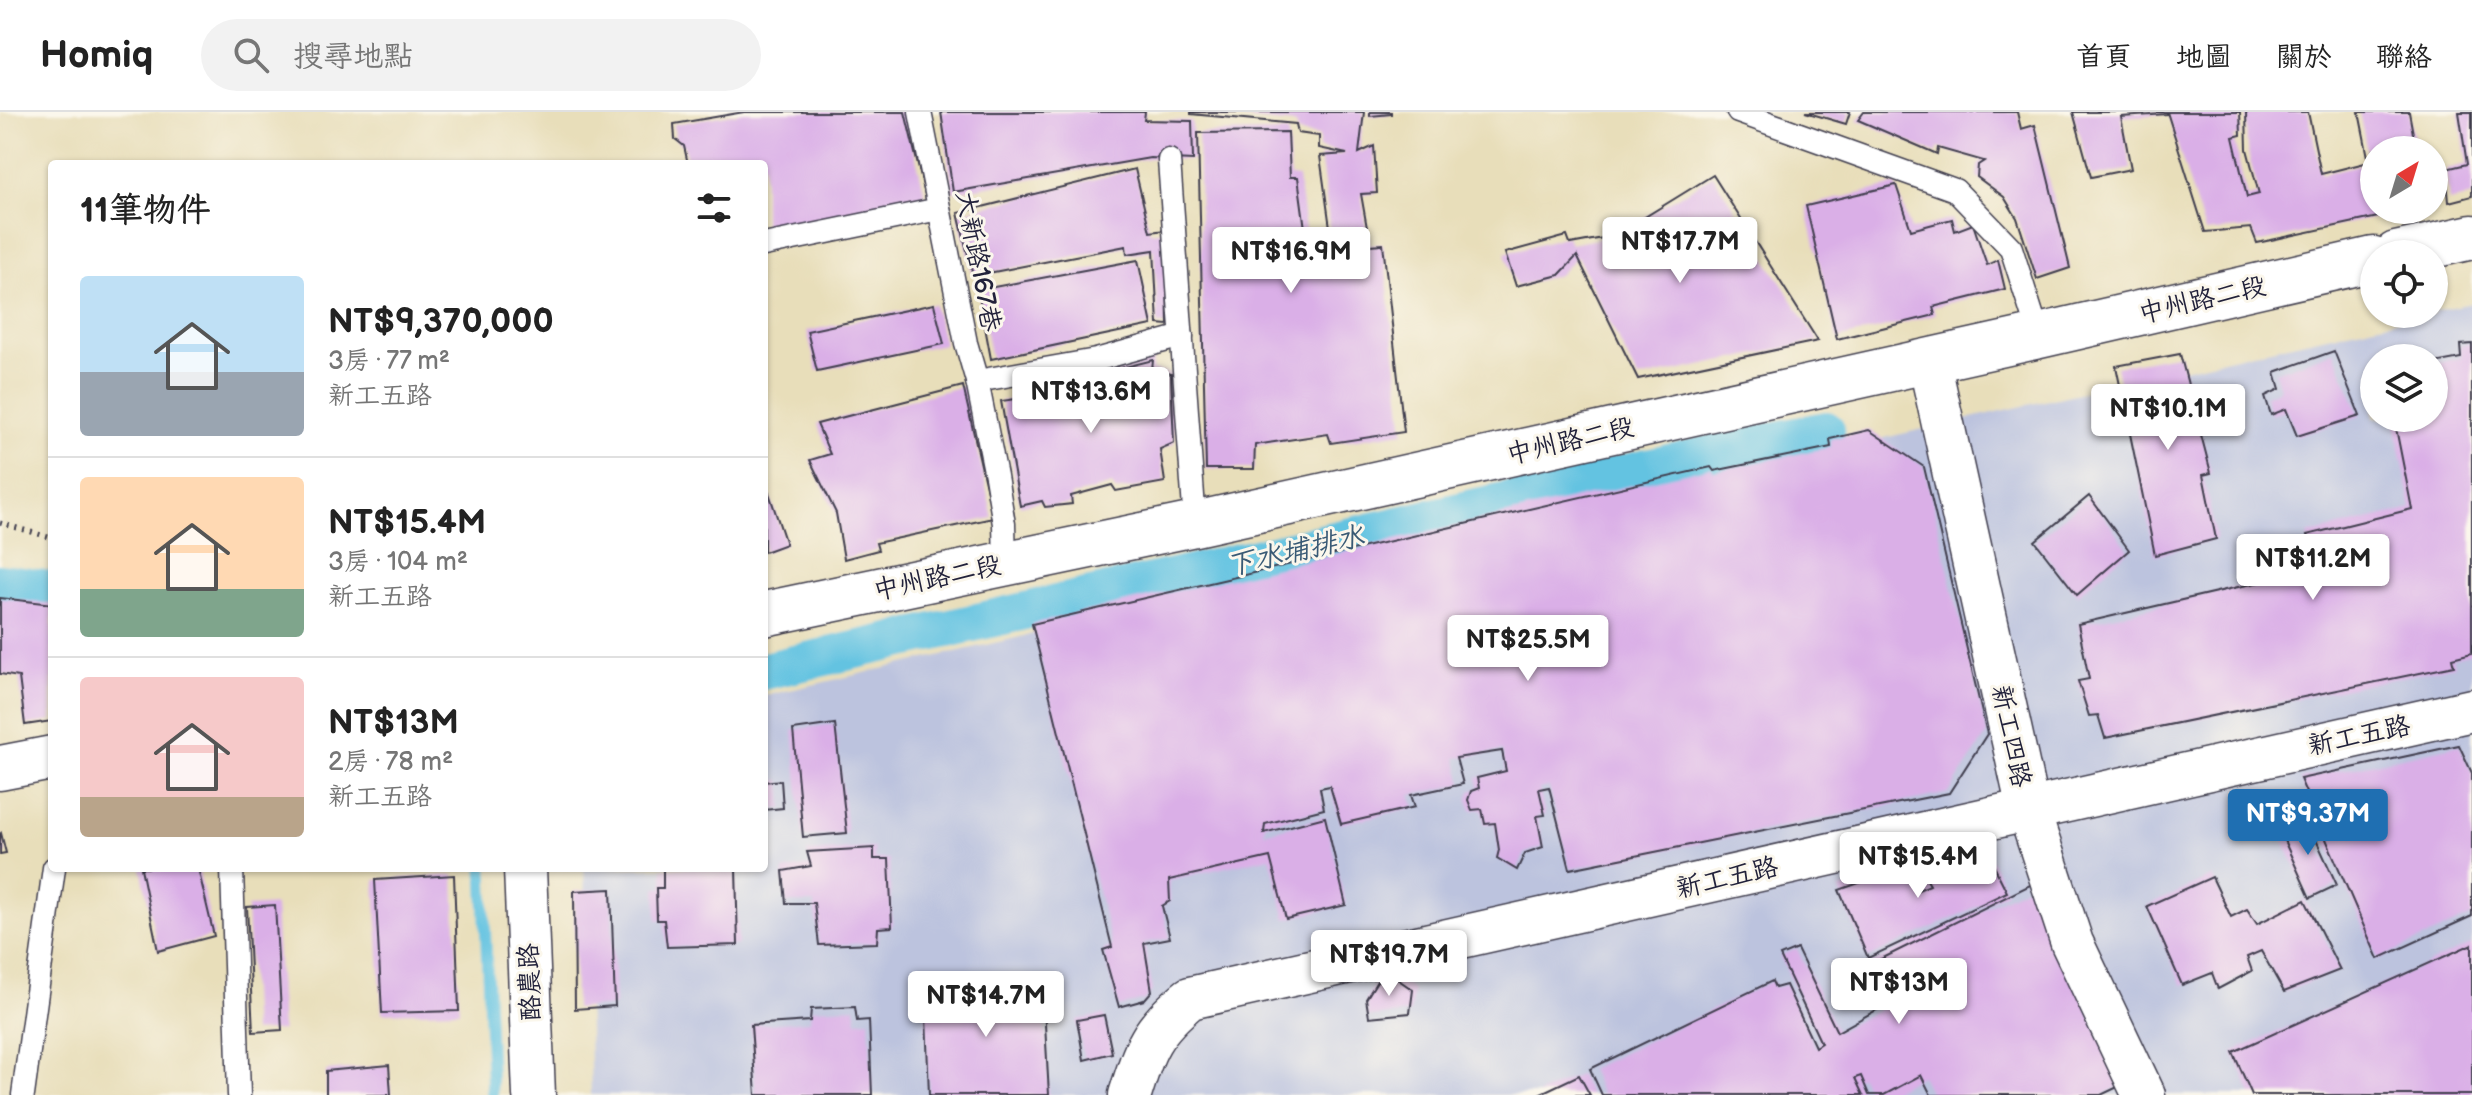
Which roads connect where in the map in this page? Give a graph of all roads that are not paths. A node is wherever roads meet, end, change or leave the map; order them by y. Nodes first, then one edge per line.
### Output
1 (920, 112) edge
2 (1738, 112) edge
3 (1169, 160) dead end
4 (939, 209) junction
5 (2472, 237) edge
6 (2448, 242) edge
7 (768, 244) edge
8 (2360, 262) edge
9 (1182, 336) junction
10 (2039, 336) junction
11 (1929, 361) junction
12 (977, 381) junction
13 (1195, 524) junction
14 (1005, 563) junction
15 (768, 613) edge
16 (2472, 710) edge
17 (48, 759) edge
18 (0, 768) edge
19 (2028, 809) junction
20 (53, 872) edge
21 (232, 872) edge
22 (525, 872) edge
23 (23, 1095) edge
24 (239, 1095) edge
25 (534, 1095) edge
26 (1130, 1095) edge
27 (2144, 1095) edge

1 - 4 lane, 大新路167巷
2 - 10 lane
3 - 9 lane
4 - 7 lane
4 - 12 lane, 大新路167巷
5 - 6 street
8 - 10 street, 中州路二段
9 - 12 lane
9 - 13 lane
10 - 11 street, 中州路二段
11 - 13 street, 中州路二段
11 - 19 street, 新工四路
12 - 14 lane, 大新路167巷
13 - 14 street, 中州路二段
14 - 15 street, 中州路二段
16 - 19 street, 新工五路
17 - 18 street
19 - 26 street, 新工五路
19 - 27 street, 新工四路
20 - 23 lane
21 - 24 lane
22 - 25 street, 酪農路

